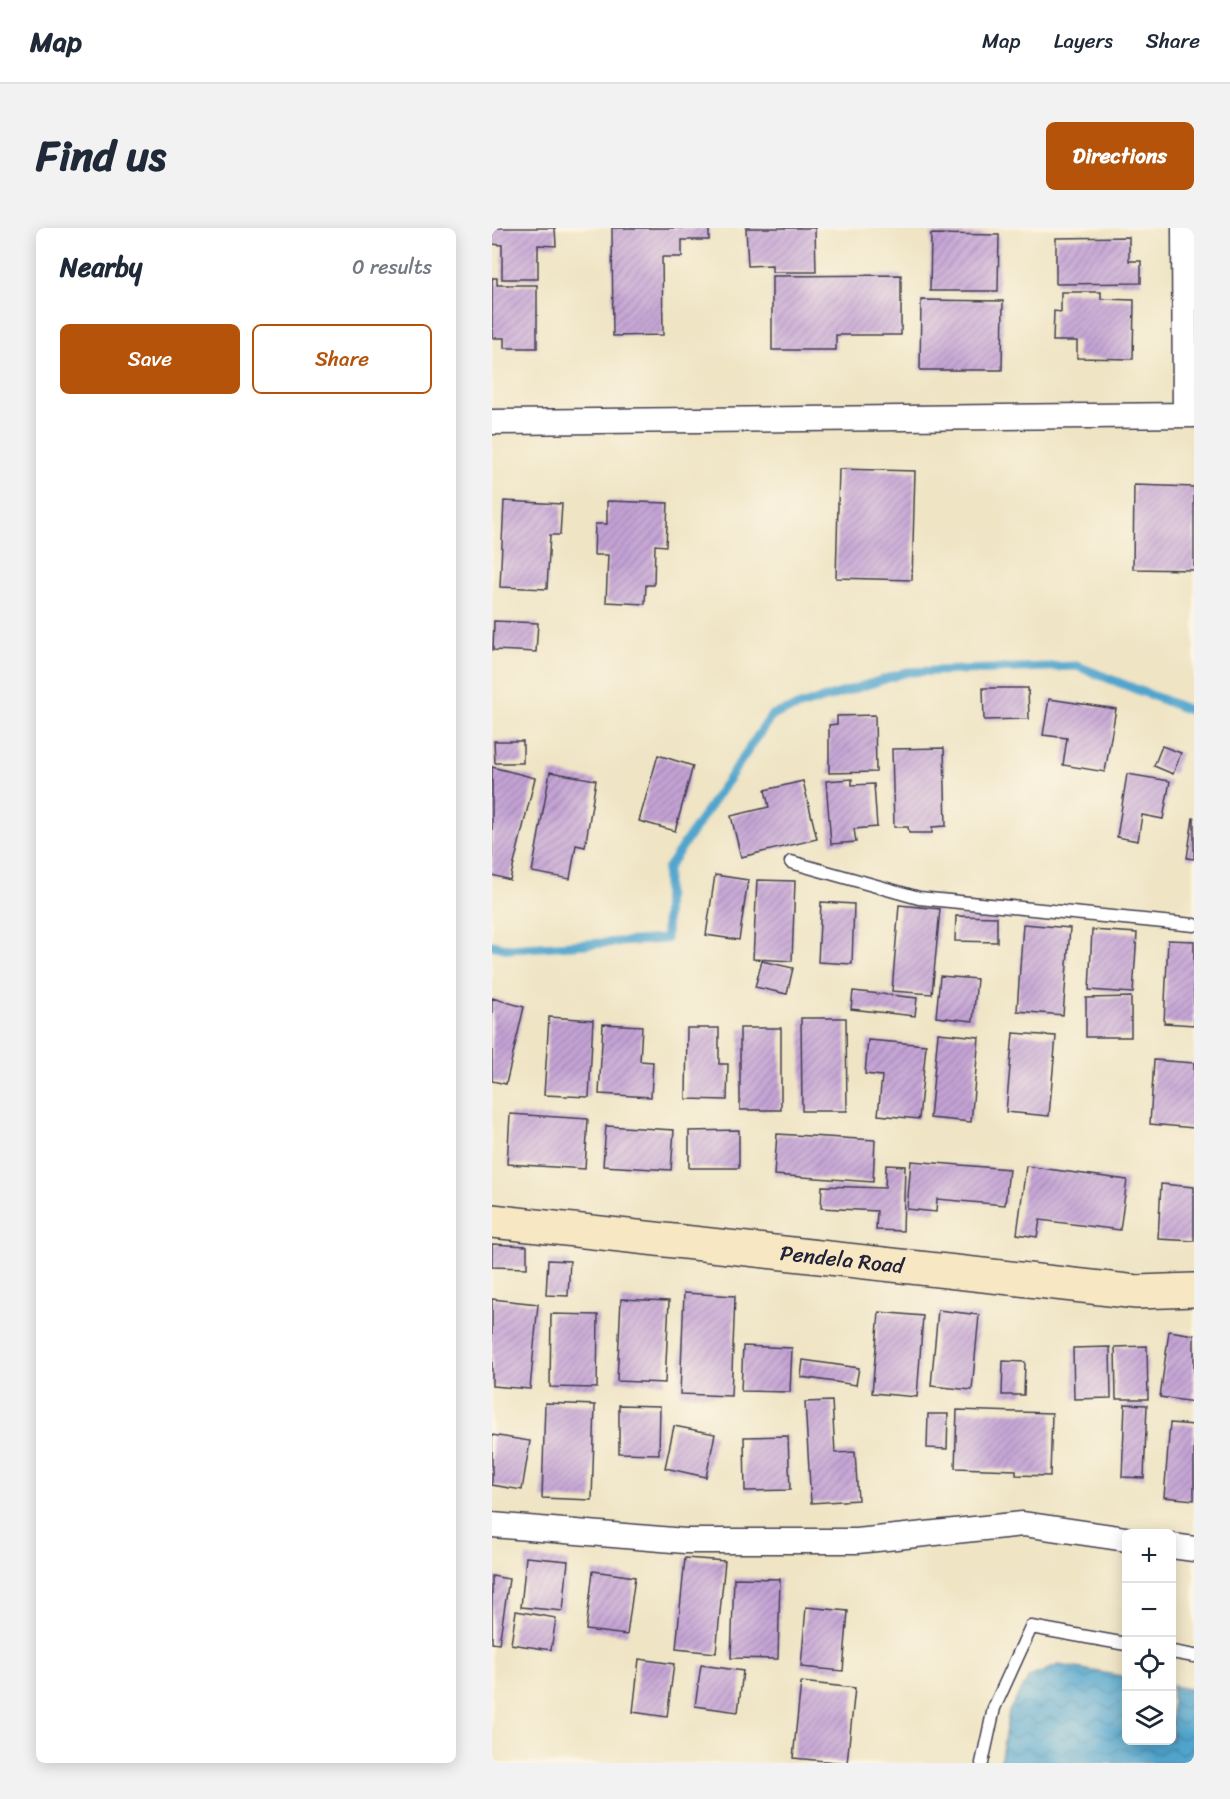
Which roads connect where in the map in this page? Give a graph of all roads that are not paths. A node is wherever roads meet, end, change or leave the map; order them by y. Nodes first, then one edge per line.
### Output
1 (1184, 228) edge
2 (1190, 415) edge
3 (492, 422) edge
4 (791, 862) dead end
5 (1194, 926) edge
6 (492, 1221) edge
7 (1194, 1290) edge
8 (492, 1526) edge
9 (1122, 1538) edge
10 (1176, 1547) edge
11 (1194, 1549) edge
12 (1122, 1643) edge
13 (1176, 1653) edge
14 (1194, 1656) edge
15 (982, 1763) edge

1 - 2 street
2 - 3 street
4 - 5 lane
6 - 7 street, Pendela Road
8 - 9 street
10 - 11 street
12 - 15 lane
13 - 14 lane

